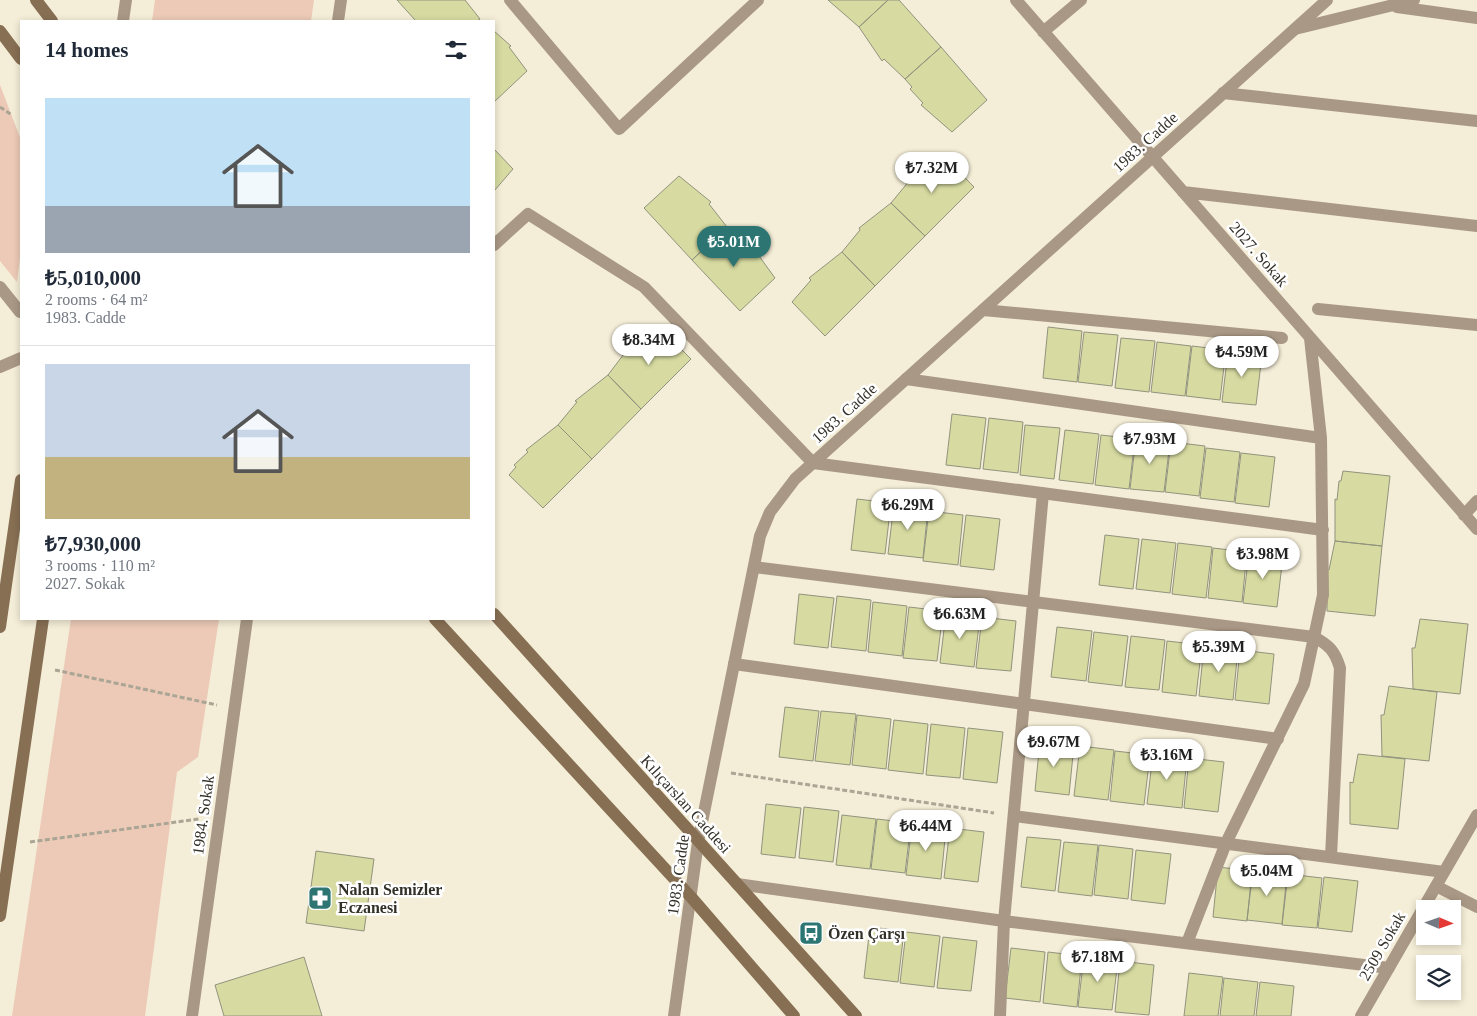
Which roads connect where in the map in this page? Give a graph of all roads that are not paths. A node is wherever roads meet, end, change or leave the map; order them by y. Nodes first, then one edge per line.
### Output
1 (36, 0) edge
2 (126, 0) edge
3 (341, 0) edge
4 (510, 0) edge
5 (758, 0) edge
6 (1016, 0) edge
7 (1081, 0) edge
8 (1327, 0) edge
9 (1414, 0) edge
10 (1384, 6) junction
11 (1477, 18) edge
12 (51, 20) edge
13 (123, 20) edge
14 (338, 20) edge
15 (1294, 29) junction
16 (0, 31) edge
17 (1043, 32) junction
18 (20, 58) edge
19 (1223, 93) junction
20 (1477, 121) edge
21 (1153, 157) junction
22 (1183, 192) junction
23 (1477, 226) edge
24 (495, 244) edge
25 (0, 287) edge
26 (1318, 309) dead end
27 (982, 310) junction
28 (20, 312) edge
29 (1477, 325) edge
30 (1282, 338) dead end
31 (1310, 338) junction
32 (20, 358) edge
33 (0, 367) edge
34 (906, 380) junction
35 (1321, 438) junction
36 (813, 463) junction
37 (20, 487) edge
38 (1044, 493) junction
39 (1477, 501) edge
40 (1464, 515) junction
41 (1477, 529) edge
42 (1323, 530) junction
43 (754, 567) junction
44 (1034, 602) junction
45 (495, 615) edge
46 (43, 620) edge
47 (248, 620) edge
48 (436, 620) edge
49 (0, 627) edge
50 (1314, 637) junction
51 (734, 664) junction
52 (1024, 704) junction
53 (1278, 739) junction
54 (1477, 815) edge
55 (1014, 816) junction
56 (698, 842) junction
57 (1226, 844) junction
58 (1331, 857) junction
59 (1444, 872) junction
60 (737, 884) junction
61 (1436, 886) junction
62 (691, 897) junction
63 (1477, 907) edge
64 (0, 916) edge
65 (1004, 920) junction
66 (1187, 943) junction
67 (1388, 968) junction
68 (192, 1016) edge
69 (674, 1016) edge
70 (794, 1016) edge
71 (856, 1016) edge
72 (1000, 1016) edge
73 (1361, 1016) edge

1 - 12 main road
2 - 13 street
3 - 14 street
4 - 5 street
6 - 17 street, 2027. Sokak
7 - 17 street
8 - 15 street, 1983. Cadde
9 - 10 street
10 - 11 street
10 - 15 street
15 - 19 street, 1983. Cadde
16 - 18 main road
17 - 21 street, 2027. Sokak
19 - 20 street
19 - 21 street, 1983. Cadde
21 - 22 street, 2027. Sokak
21 - 27 street, 1983. Cadde
22 - 23 street
22 - 31 street, 2027. Sokak
24 - 36 street
25 - 28 street
26 - 29 street
27 - 30 street
27 - 34 street, 1983. Cadde
31 - 35 street
31 - 40 street, 2027. Sokak
32 - 33 street
34 - 35 street
34 - 36 street, 1983. Cadde
35 - 42 street
36 - 38 street
36 - 43 street, 1983. Cadde
37 - 49 main road
38 - 42 street
38 - 44 street
39 - 40 street
40 - 41 street, 2027. Sokak
42 - 50 street
43 - 44 street
43 - 51 street, 1983. Cadde
44 - 50 street
44 - 52 street
45 - 56 main road, Kılıçarslan Caddesi
46 - 64 main road
47 - 68 street, 1984. Sokak
48 - 62 main road
50 - 53 street
50 - 58 street
51 - 52 street
51 - 56 street, 1983. Cadde
52 - 53 street
52 - 55 street
53 - 57 street
54 - 59 street, 2509 Sokak
55 - 57 street
55 - 65 street
56 - 60 main road, Kılıçarslan Caddesi
56 - 62 street, 1983. Cadde
57 - 58 street
57 - 66 street
58 - 59 street
59 - 61 street, 2509 Sokak
60 - 65 street
60 - 71 main road, Kılıçarslan Caddesi
61 - 63 street
61 - 67 street, 2509 Sokak
62 - 69 street, 1983. Cadde
62 - 70 main road
65 - 66 street
65 - 72 street
66 - 67 street
67 - 73 street, 2509 Sokak

